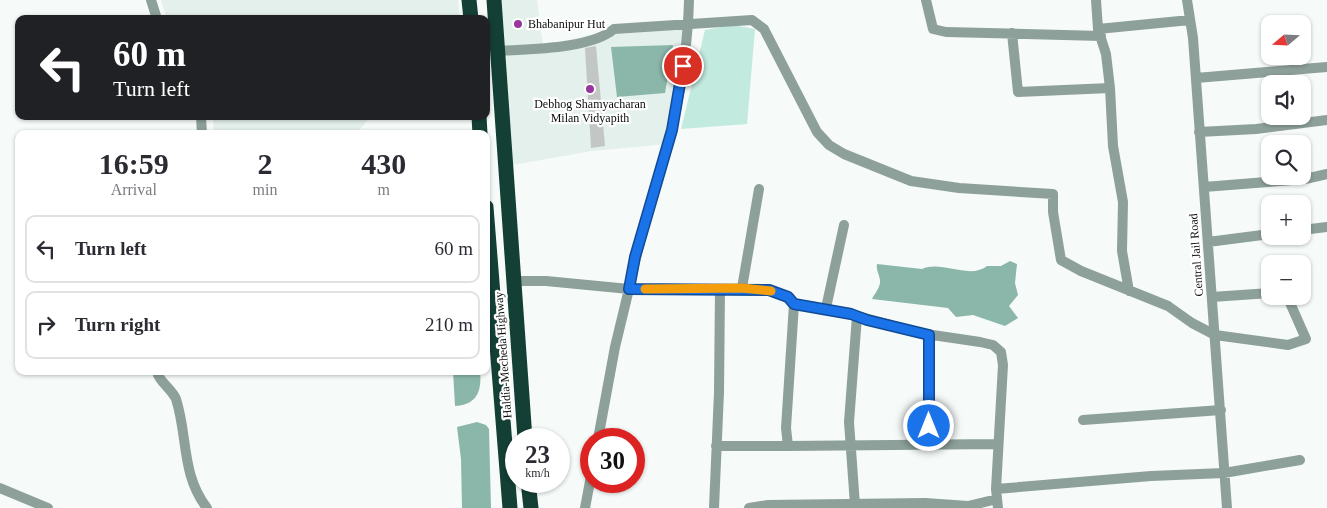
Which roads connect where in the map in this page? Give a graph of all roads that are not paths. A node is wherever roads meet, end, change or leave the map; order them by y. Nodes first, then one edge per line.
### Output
1 (151, 0) edge
2 (469, 0) edge
3 (494, 0) edge
4 (690, 0) edge
5 (926, 0) edge
6 (1096, 0) edge
7 (1187, 0) edge
8 (156, 15) edge
9 (471, 15) edge
10 (1190, 20) junction
11 (689, 25) junction
12 (1100, 32) junction
13 (1012, 33) junction
14 (498, 51) junction
15 (1327, 67) edge
16 (1196, 78) junction
17 (1110, 88) junction
18 (1327, 120) edge
19 (1199, 132) junction
20 (1327, 174) edge
21 (1204, 187) junction
22 (759, 189) dead end
23 (844, 225) dead end
24 (1327, 226) edge
25 (1311, 229) edge
26 (1261, 235) edge
27 (1208, 242) junction
28 (490, 257) edge
29 (513, 281) junction
30 (742, 288) junction
31 (629, 289) junction
32 (720, 289) junction
33 (1129, 291) junction
34 (1261, 294) edge
35 (1212, 297) junction
36 (794, 304) junction
37 (1291, 305) edge
38 (826, 308) junction
39 (857, 316) junction
40 (929, 335) junction
41 (1215, 335) junction
42 (159, 375) edge
43 (1221, 410) junction
44 (1083, 420) dead end
45 (524, 428) edge
46 (600, 428) edge
47 (849, 444) junction
48 (997, 444) junction
49 (929, 445) junction
50 (716, 446) junction
51 (788, 446) junction
52 (1300, 460) dead end
53 (1224, 473) junction
54 (0, 488) edge
55 (529, 493) edge
56 (588, 493) edge
57 (997, 499) edge
58 (855, 505) junction
59 (48, 508) edge
60 (207, 508) edge
61 (510, 508) edge
62 (531, 508) edge
63 (585, 508) edge
64 (714, 508) edge
65 (749, 508) edge
66 (1227, 508) edge

1 - 8 street
2 - 9 highway
3 - 14 highway, Haldia-Mecheda Highway
4 - 11 street
5 - 13 street
6 - 12 street
7 - 10 street, Central Jail Road
10 - 12 street
10 - 16 street, Central Jail Road
11 - 14 street
11 - 31 street
11 - 33 street
12 - 13 street
12 - 17 street
13 - 17 street
14 - 29 highway, Haldia-Mecheda Highway
15 - 16 street
16 - 19 street, Central Jail Road
17 - 33 street
18 - 19 street
19 - 21 street, Central Jail Road
20 - 21 street
21 - 27 street, Central Jail Road
22 - 30 street
23 - 38 street
24 - 25 street
26 - 27 street
27 - 35 street, Central Jail Road
28 - 61 highway
29 - 31 street
29 - 45 highway, Haldia-Mecheda Highway
30 - 32 street
30 - 36 street
31 - 32 street
31 - 46 street
32 - 50 street
33 - 41 street
34 - 35 street
35 - 41 street, Central Jail Road
36 - 38 street
36 - 51 street
37 - 41 street
38 - 39 street
39 - 40 street
39 - 47 street
40 - 48 street
40 - 49 street
41 - 43 street, Central Jail Road
42 - 60 street
43 - 44 street
43 - 53 street, Central Jail Road
47 - 49 street
47 - 51 street
47 - 58 street
48 - 49 street
48 - 57 street
50 - 51 street
50 - 64 street
52 - 53 street
53 - 57 street
53 - 66 street, Central Jail Road
54 - 59 street
55 - 62 highway
56 - 63 street
57 - 58 street
58 - 65 street

